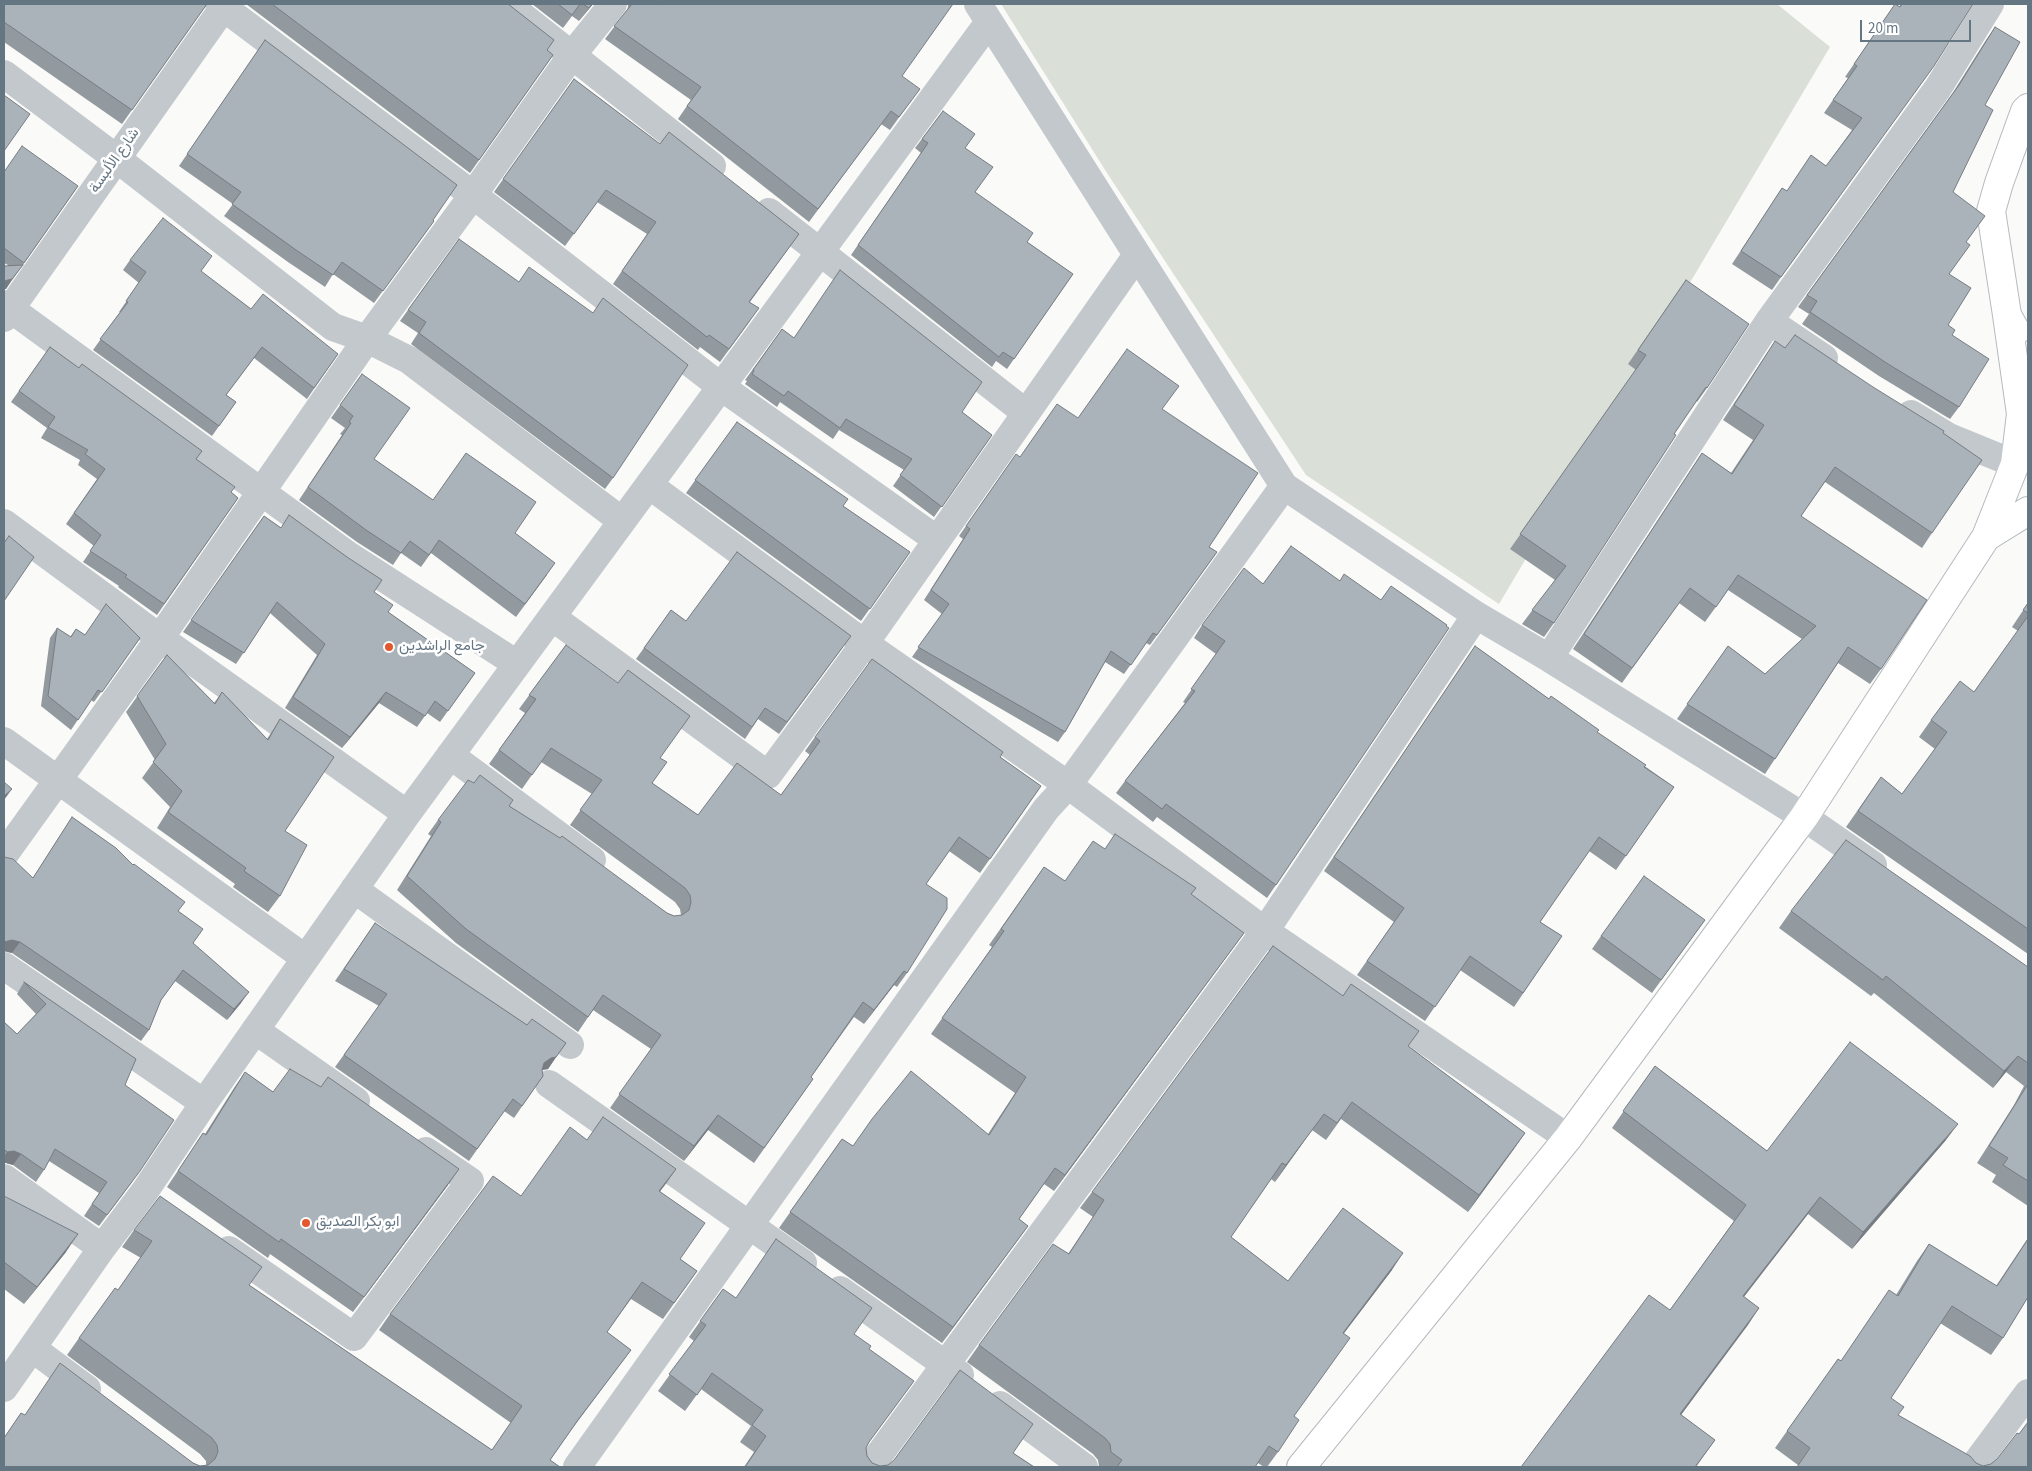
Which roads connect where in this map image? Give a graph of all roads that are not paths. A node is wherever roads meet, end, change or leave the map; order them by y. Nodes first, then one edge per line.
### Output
1 (507, 4) edge
2 (613, 4) edge
3 (1990, 4) edge
4 (222, 5) edge
5 (983, 13) edge
6 (572, 55) junction
7 (4, 74) edge
8 (2028, 108) edge
9 (116, 158) junction
10 (473, 195) junction
11 (819, 252) junction
12 (1137, 255) junction
13 (6, 310) edge
14 (2007, 315) junction
15 (1769, 321) junction
16 (367, 339) junction
17 (2028, 353) edge
18 (1847, 373) edge
19 (720, 386) junction
20 (1886, 398) edge
21 (1026, 413) junction
22 (2015, 464) junction
23 (649, 485) junction
24 (1284, 486) junction
25 (261, 492) junction
26 (2028, 511) edge
27 (622, 521) junction
28 (4, 524) edge
29 (1986, 537) junction
30 (936, 539) junction
31 (1476, 615) junction
32 (552, 617) junction
33 (160, 638) junction
34 (864, 643) junction
35 (1549, 658) junction
36 (517, 664) junction
37 (4, 741) edge
38 (450, 755) junction
39 (57, 781) junction
40 (1068, 785) junction
41 (407, 814) junction
42 (1804, 817) junction
43 (4, 855) edge
44 (610, 874) edge
45 (1892, 878) edge
46 (354, 889) junction
47 (1265, 931) junction
48 (305, 958) junction
49 (4, 966) edge
50 (255, 1030) junction
51 (570, 1045) dead end
52 (549, 1084) dead end
53 (204, 1103) junction
54 (374, 1114) edge
55 (406, 1137) edge
56 (1568, 1138) junction
57 (4, 1178) edge
58 (145, 1191) junction
59 (169, 1208) edge
60 (751, 1226) junction
61 (209, 1236) edge
62 (102, 1248) junction
63 (32, 1348) junction
64 (945, 1365) junction
65 (4, 1388) edge
66 (2028, 1393) edge
67 (103, 1402) edge
68 (577, 1467) edge
69 (870, 1467) edge
70 (1084, 1467) edge
71 (1300, 1467) edge
72 (1973, 1467) edge

1 - 6 street
2 - 6 street
3 - 15 street
4 - 9 street, شارع الألبسة
4 - 10 street
5 - 11 street
5 - 12 street
6 - 10 street
6 - 11 street
7 - 9 street
8 - 14 main road
9 - 13 street, شارع الألبسة
9 - 16 street
10 - 16 street
10 - 19 street
11 - 19 street
11 - 21 street
12 - 21 street
12 - 24 street
13 - 25 street
14 - 17 main road
14 - 22 main road
15 - 18 street
15 - 35 street
16 - 25 street
16 - 27 street
19 - 23 street
19 - 30 street
20 - 22 street
21 - 30 street
22 - 29 main road
23 - 27 street
23 - 34 street
24 - 31 street
24 - 40 street
25 - 33 street
25 - 36 street
26 - 29 main road
27 - 32 street
28 - 33 street
29 - 42 main road
30 - 34 street
31 - 35 street
31 - 47 street
32 - 34 street
32 - 36 street
33 - 39 street
33 - 41 street
34 - 40 street
35 - 42 street
36 - 38 street
37 - 39 street
38 - 41 street
38 - 44 street
39 - 43 street
39 - 48 street
40 - 47 street
40 - 60 street
41 - 46 street
42 - 45 street
42 - 56 main road
46 - 48 street
46 - 51 street
47 - 56 street
47 - 64 street
48 - 50 street
49 - 53 street
50 - 53 street
50 - 54 street
52 - 60 street
53 - 58 street
55 - 61 street
56 - 71 main road
57 - 62 street
58 - 59 street
58 - 62 street
60 - 64 street
60 - 68 street
62 - 63 street
63 - 65 street
63 - 67 street
64 - 69 street
64 - 70 street
66 - 72 street

